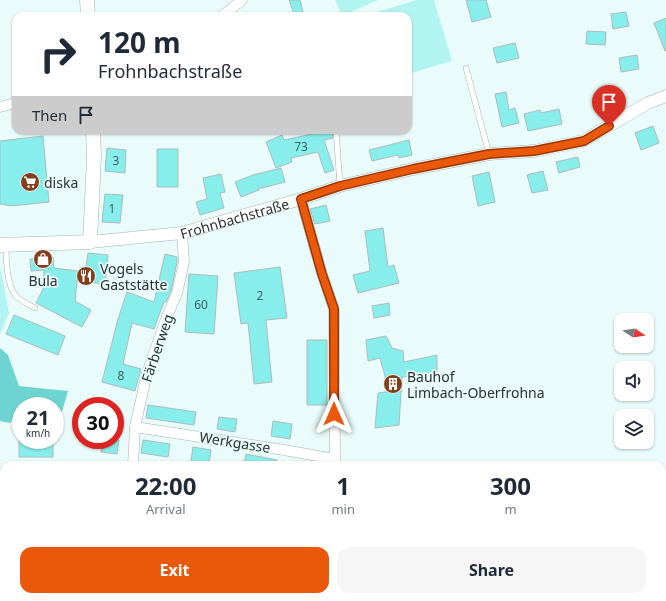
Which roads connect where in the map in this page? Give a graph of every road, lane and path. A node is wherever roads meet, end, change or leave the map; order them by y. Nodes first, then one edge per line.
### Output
1 (87, 0) edge
2 (242, 0) edge
3 (88, 12) edge
4 (227, 12) edge
5 (466, 68) dead end
6 (666, 96) edge
7 (12, 104) edge
8 (0, 107) edge
9 (93, 134) edge
10 (336, 134) edge
11 (489, 154) junction
12 (340, 186) junction
13 (301, 199) junction
14 (182, 233) junction
15 (90, 242) junction
16 (3, 245) edge
17 (35, 308) dead end
18 (135, 427) junction
19 (133, 461) edge
20 (331, 461) edge
21 (335, 461) edge

1 - 3 main road
2 - 4 street
5 - 11 lane
6 - 11 street, Frohnbachstraße
7 - 8 street
9 - 15 main road
10 - 12 lane
11 - 12 street, Frohnbachstraße
12 - 13 street, Frohnbachstraße
13 - 14 street, Frohnbachstraße
13 - 21 street
14 - 15 street, Frohnbachstraße
14 - 18 street, Färberweg
15 - 16 main road, Frohnbachstraße
16 - 17 lane
18 - 19 street, Färberweg
18 - 20 street, Werkgasse

